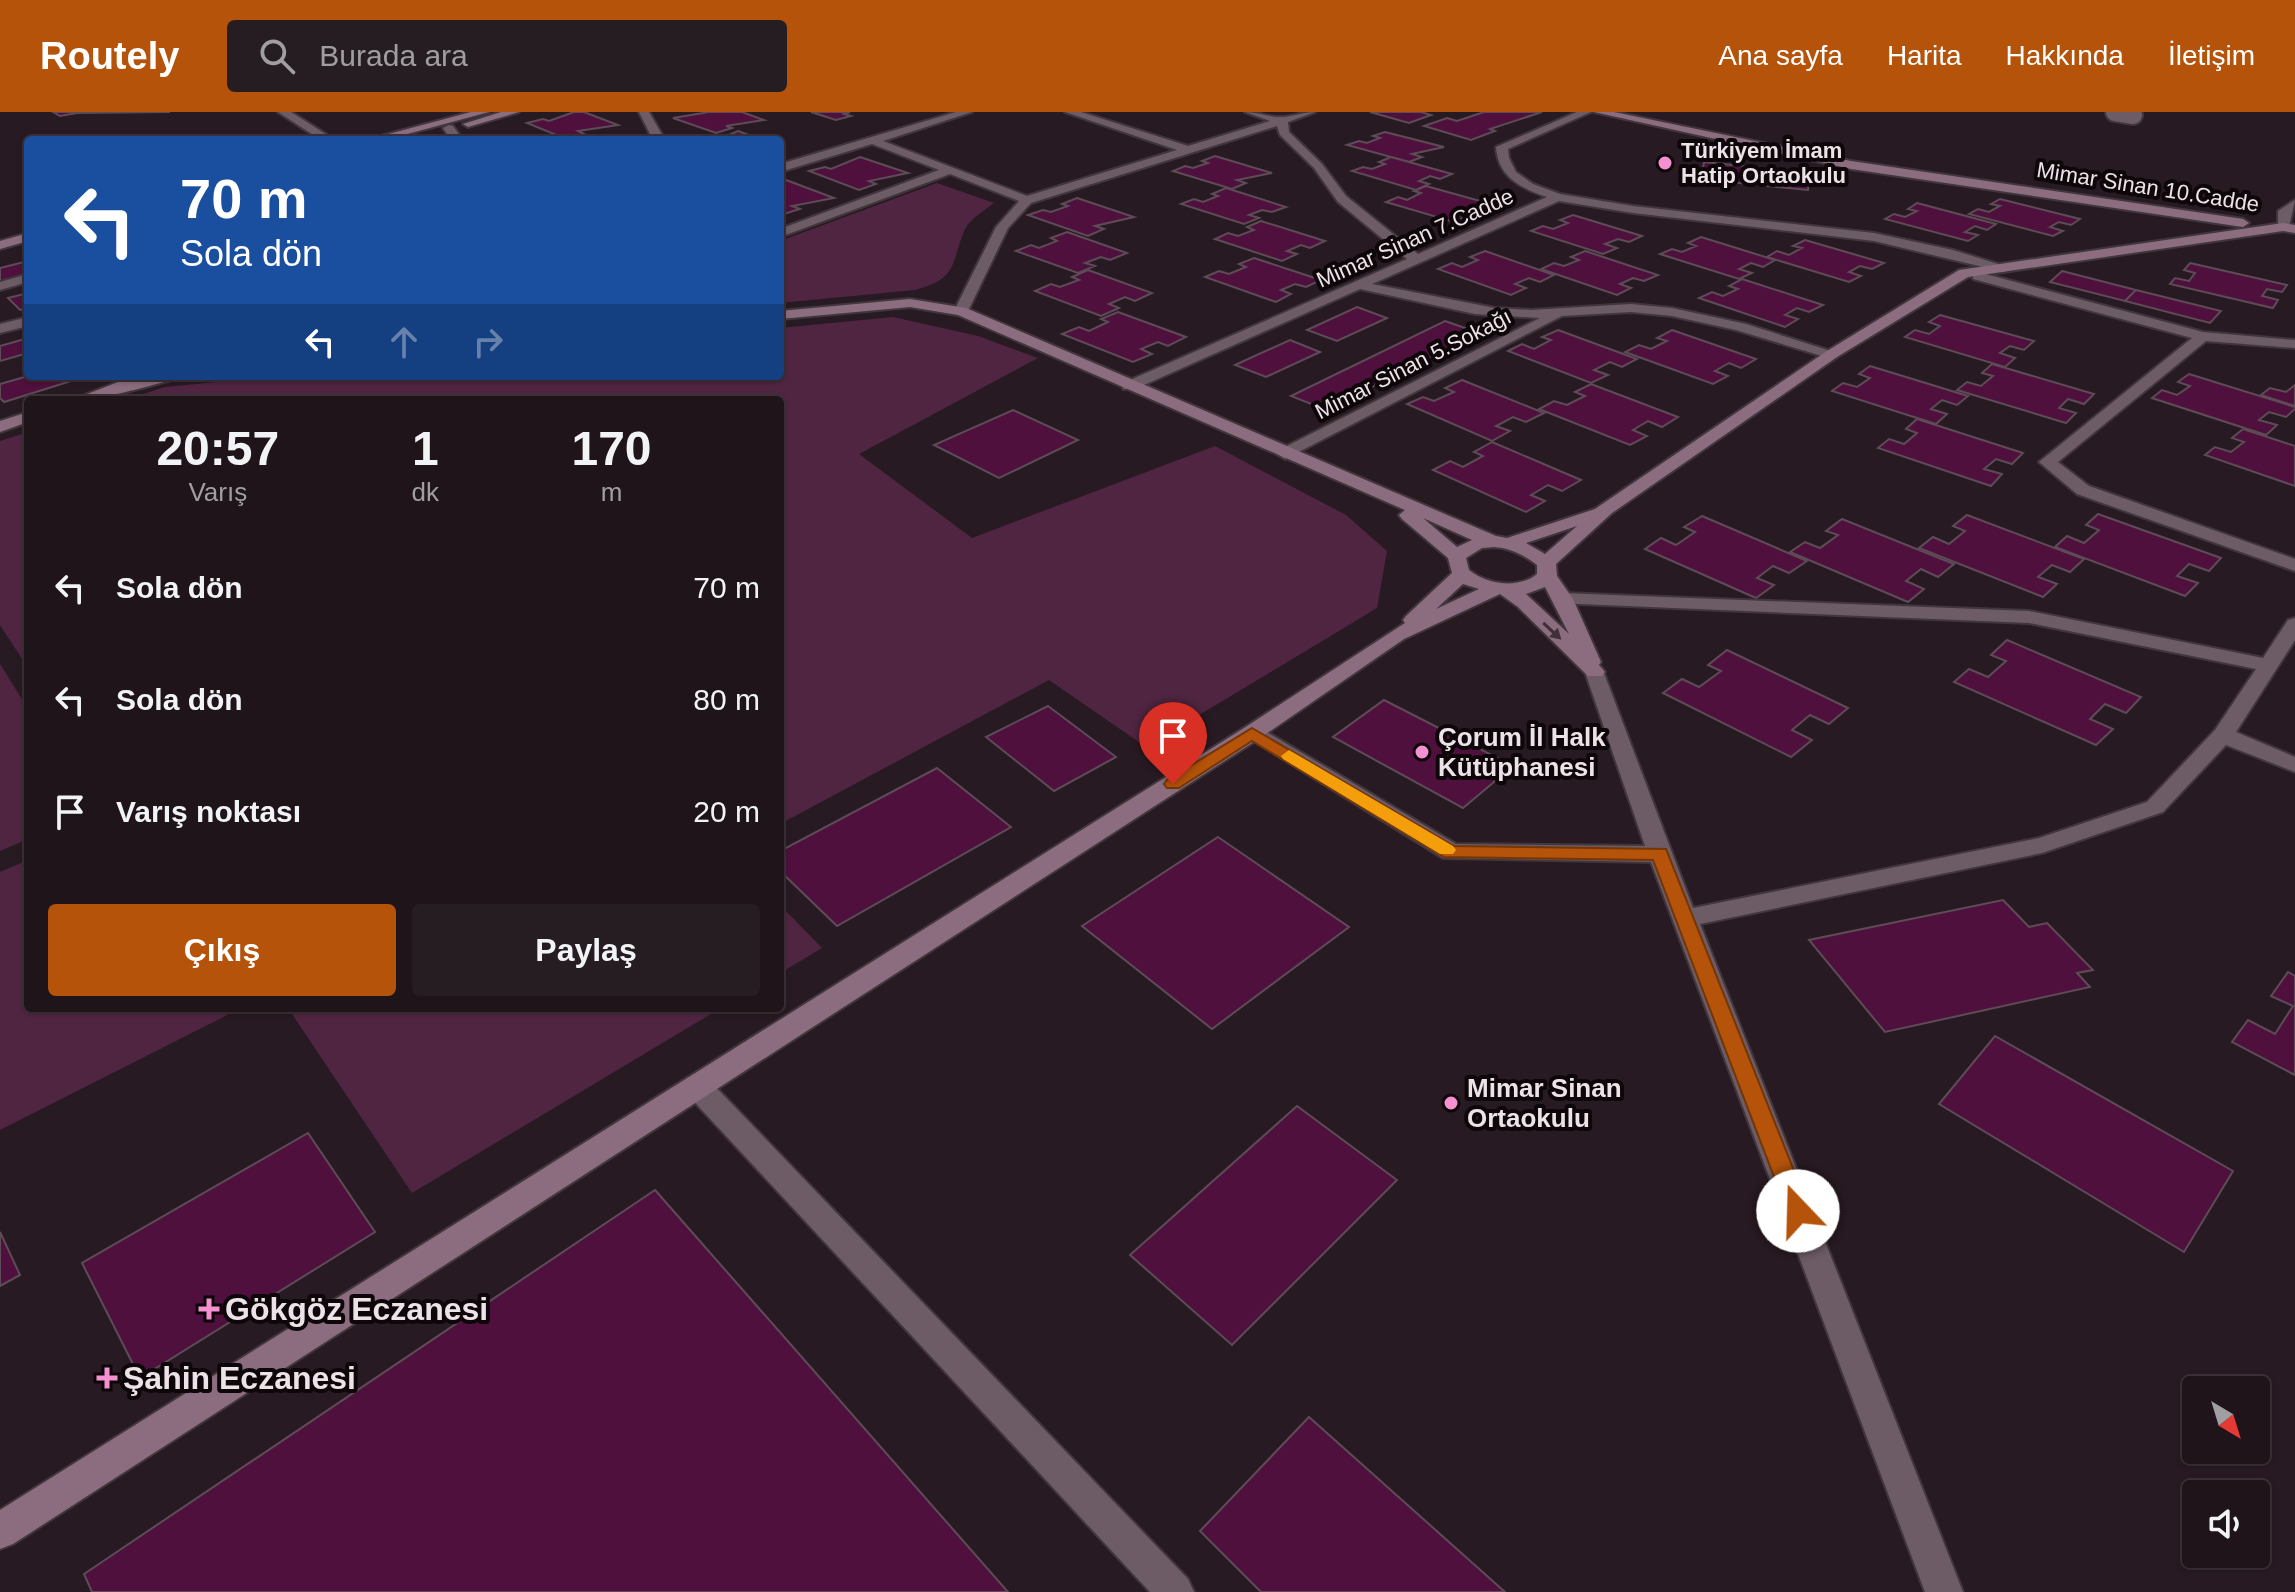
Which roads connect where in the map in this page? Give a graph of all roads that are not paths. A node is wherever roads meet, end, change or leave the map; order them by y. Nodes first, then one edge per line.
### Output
1 (283, 112) edge
2 (484, 112) edge
3 (514, 112) edge
4 (644, 112) edge
5 (967, 112) edge
6 (1070, 112) edge
7 (1250, 112) edge
8 (1310, 112) edge
9 (1586, 112) edge
10 (1599, 112) edge
11 (1640, 112) edge
12 (2115, 112) edge
13 (2133, 115) dead end
14 (941, 116) edge
15 (1282, 121) junction
16 (449, 128) junction
17 (322, 136) edge
18 (388, 136) edge
19 (419, 136) edge
20 (454, 136) edge
21 (657, 136) edge
22 (874, 141) junction
23 (1189, 150) junction
24 (784, 167) edge
25 (951, 170) junction
26 (1558, 197) junction
27 (1027, 200) junction
28 (2295, 204) edge
29 (2143, 208) junction
30 (2289, 228) edge
31 (24, 229) edge
32 (784, 232) edge
33 (0, 235) edge
34 (2218, 236) junction
35 (24, 238) edge
36 (0, 245) edge
37 (1416, 259) junction
38 (2004, 268) junction
39 (1964, 273) junction
40 (24, 279) edge
41 (1358, 285) junction
42 (0, 286) edge
43 (961, 311) junction
44 (1561, 313) junction
45 (784, 315) edge
46 (24, 322) edge
47 (0, 329) edge
48 (2203, 336) junction
49 (2295, 344) edge
50 (1832, 354) junction
51 (148, 380) edge
52 (1129, 386) junction
53 (92, 396) edge
54 (24, 418) edge
55 (0, 427) edge
56 (1285, 454) junction
57 (1388, 498) junction
58 (1606, 509) junction
59 (1501, 542) junction
60 (1459, 565) junction
61 (2295, 565) edge
62 (1546, 569) junction
63 (1501, 590) junction
64 (1563, 599) junction
65 (2295, 624) edge
66 (1397, 635) junction
67 (2267, 665) junction
68 (1595, 672) junction
69 (1252, 733) junction
70 (2223, 735) junction
71 (2295, 765) edge
72 (1660, 854) junction
73 (1686, 918) junction
74 (697, 1086) junction
75 (0, 1531) edge
76 (1175, 1592) edge
77 (1944, 1592) edge

1 - 17 street
2 - 18 street
3 - 16 street
4 - 21 street
5 - 14 street
6 - 23 street
7 - 15 street
8 - 15 street
9 - 26 street, Mimar Sinan 7.Cadde
10 - 29 street, Mimar Sinan 10.Cadde
11 - 30 street, Mimar Sinan 10.Cadde
12 - 13 lane
14 - 22 street
15 - 23 street
15 - 37 street
16 - 19 street
16 - 20 street
22 - 24 street
22 - 25 street
23 - 27 street
25 - 27 street
25 - 32 street
26 - 37 street, Mimar Sinan 7.Cadde
26 - 38 street
27 - 43 street
28 - 30 street
29 - 30 street, Mimar Sinan 10.Cadde
29 - 34 street
30 - 34 street
31 - 33 street
34 - 38 street
35 - 36 street
37 - 41 street, Mimar Sinan 7.Cadde
38 - 39 street
39 - 48 street
39 - 50 street
40 - 42 street
41 - 44 street
41 - 52 street, Mimar Sinan 7.Cadde
43 - 45 street
43 - 52 street
44 - 50 street
44 - 56 street, Mimar Sinan 5.Sokağı
46 - 47 street
48 - 49 street
48 - 61 street
50 - 58 street
51 - 53 street
52 - 56 street
54 - 55 street
56 - 57 street
57 - 59 street
57 - 60 street
58 - 59 street
58 - 62 street
59 - 60 street
59 - 62 street
60 - 63 street
60 - 66 street
62 - 63 street
62 - 64 street
63 - 66 street
63 -> 68 street
64 - 67 street
64 - 68 street
65 - 67 street
66 - 69 street
67 - 70 street
68 - 72 street
69 - 72 street
69 - 74 street
70 - 71 street
70 - 73 street
72 - 73 street
73 - 77 street
74 - 75 street
74 - 76 street

